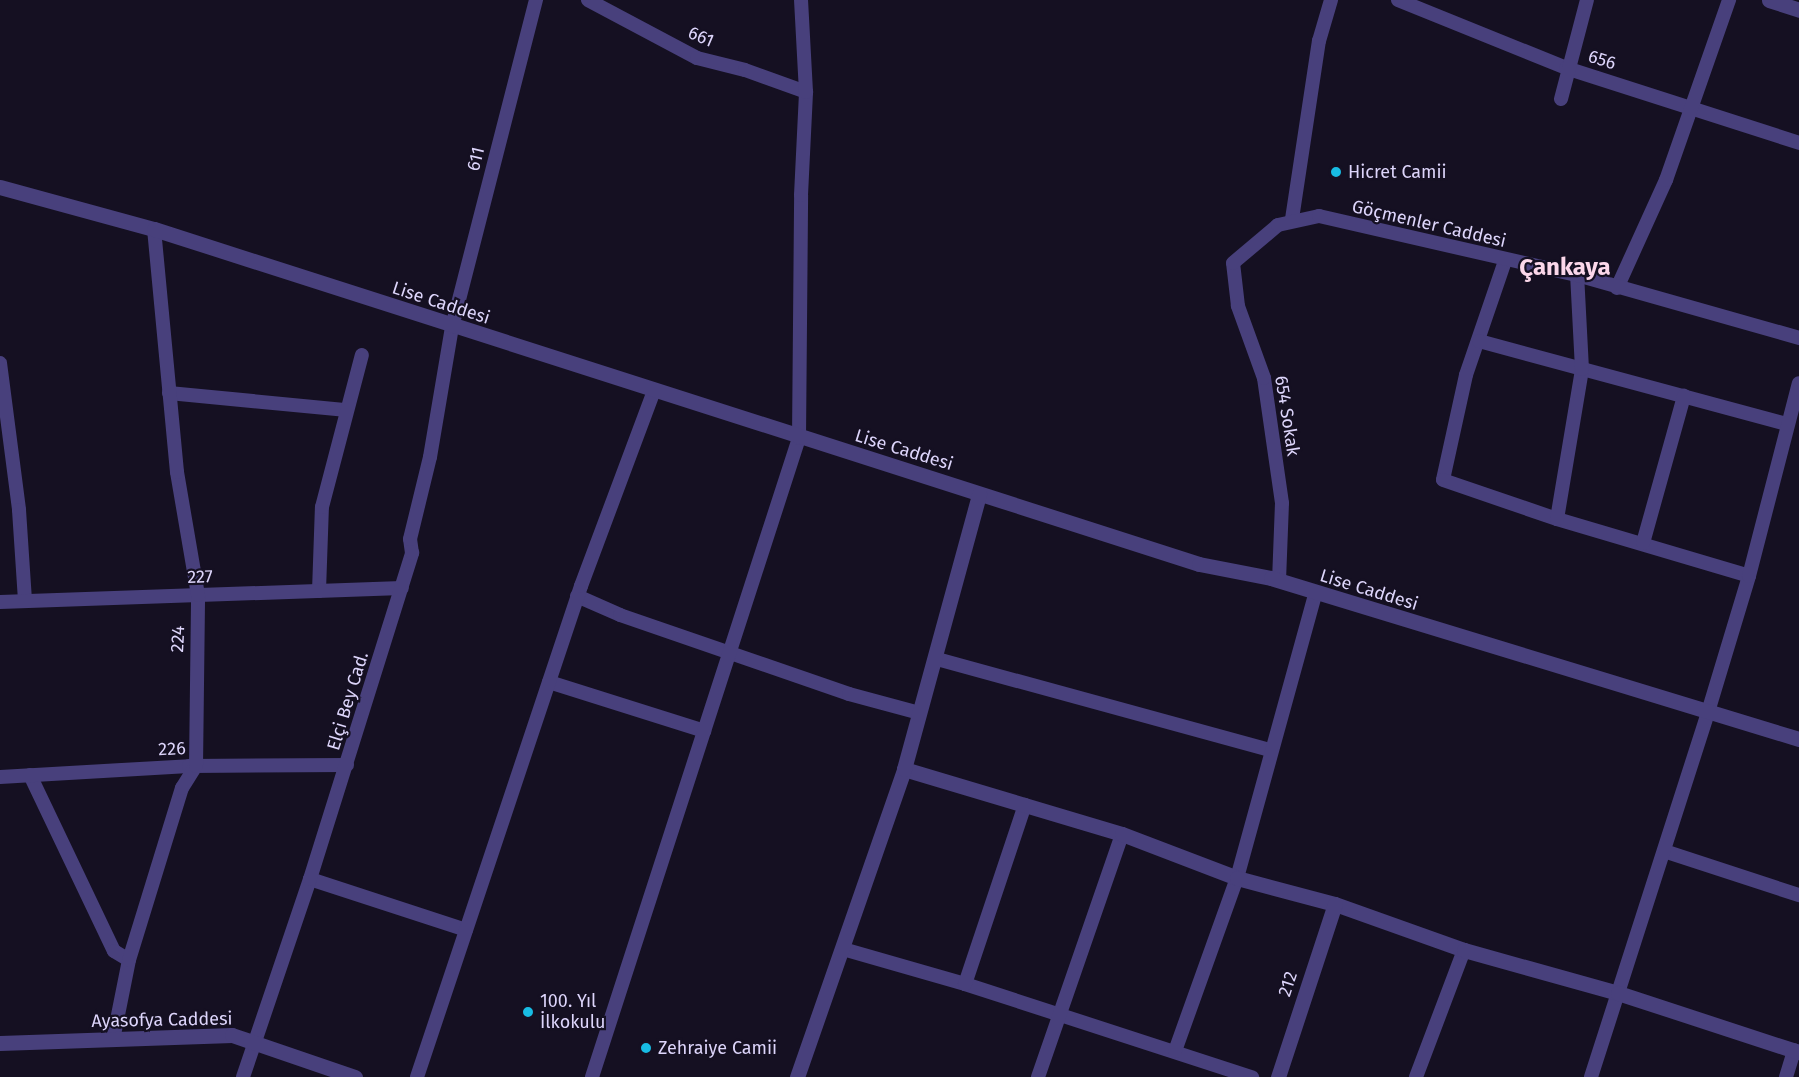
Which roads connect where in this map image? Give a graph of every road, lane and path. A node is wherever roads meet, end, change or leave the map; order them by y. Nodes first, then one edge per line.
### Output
1 (536, 0) edge
2 (588, 0) edge
3 (801, 0) edge
4 (1331, 0) edge
5 (1398, 0) edge
6 (1587, 0) edge
7 (1729, 0) edge
8 (1769, 0) edge
9 (1799, 10) edge
10 (1566, 68) junction
11 (806, 92) junction
12 (1561, 99) dead end
13 (1693, 107) junction
14 (1799, 143) edge
15 (0, 187) edge
16 (1292, 219) junction
17 (154, 229) junction
18 (1505, 261) junction
19 (1577, 275) junction
20 (1617, 288) junction
21 (452, 327) junction
22 (1799, 338) edge
23 (1479, 341) junction
24 (362, 355) dead end
25 (0, 363) edge
26 (1582, 369) junction
27 (1799, 383) edge
28 (654, 391) junction
29 (169, 393) junction
30 (1684, 396) junction
31 (344, 410) junction
32 (1788, 424) junction
33 (799, 438) junction
34 (979, 494) junction
35 (1557, 519) junction
36 (1643, 543) junction
37 (1749, 576) junction
38 (1279, 581) junction
39 (402, 588) junction
40 (319, 591) junction
41 (1315, 594) junction
42 (198, 595) junction
43 (577, 596) junction
44 (26, 601) junction
45 (0, 602) edge
46 (730, 650) junction
47 (937, 659) junction
48 (549, 682) junction
49 (1708, 712) junction
50 (920, 713) junction
51 (704, 731) junction
52 (1799, 739) edge
53 (1270, 750) junction
54 (347, 765) junction
55 (196, 766) junction
56 (904, 769) junction
57 (30, 775) junction
58 (0, 777) edge
59 (1025, 805) junction
60 (1122, 834) junction
61 (1664, 852) junction
62 (1237, 878) junction
63 (310, 879) junction
64 (1799, 895) edge
65 (1335, 904) junction
66 (466, 930) junction
67 (843, 949) junction
68 (1464, 950) junction
69 (129, 960) junction
70 (964, 984) junction
71 (1618, 993) junction
72 (1059, 1015) junction
73 (113, 1040) junction
74 (255, 1042) junction
75 (0, 1043) edge
76 (1175, 1051) junction
77 (1796, 1051) edge
78 (1595, 1076) edge
79 (243, 1077) edge
80 (355, 1077) edge
81 (417, 1077) edge
82 (592, 1077) edge
83 (797, 1077) edge
84 (1038, 1077) edge
85 (1252, 1077) edge
86 (1278, 1077) edge
87 (1416, 1077) edge
88 (1786, 1077) edge

1 - 21 street, 611
2 - 11 street, 661
3 - 11 street
4 - 16 street
5 - 10 street, 656
6 - 10 street
7 - 13 street
8 - 9 street
10 - 12 street
10 - 13 street, 656
11 - 33 street
13 - 14 street, 656
13 - 20 street
15 - 17 street, Lise Caddesi
16 - 18 street, Göçmenler Caddesi
16 - 38 street, 654 Sokak
17 - 21 street, Lise Caddesi
17 - 29 street, 224
18 - 19 street, Göçmenler Caddesi
18 - 23 street
19 - 20 street, Göçmenler Caddesi
19 - 26 street
20 - 22 street, Göçmenler Caddesi
21 - 28 street, Lise Caddesi
21 - 39 street, Elçi Bey Cad.
23 - 26 street
23 - 35 street
24 - 31 street
25 - 44 street
26 - 30 street
26 - 35 street
27 - 32 street
28 - 33 street, Lise Caddesi
28 - 43 street
29 - 31 street
29 - 42 street, 224
30 - 32 street
30 - 36 street
31 - 40 street
32 - 37 street
33 - 34 street, Lise Caddesi
33 - 46 street
34 - 38 street, Lise Caddesi
34 - 47 street
35 - 36 street
36 - 37 street
37 - 49 street
38 - 41 street, Lise Caddesi
39 - 40 street, 227
39 - 54 street, Elçi Bey Cad.
40 - 42 street, 227
41 - 49 street, Lise Caddesi
41 - 53 street
42 - 44 street, 227
42 - 55 street, 224
43 - 46 street
43 - 48 street
44 - 45 street, 227
46 - 50 street
46 - 51 street
47 - 50 street
47 - 53 street
48 - 51 street
48 - 66 street
49 - 52 street, Lise Caddesi
49 - 61 street
50 - 56 street
51 - 82 street
53 - 62 street
54 - 55 street, 226
54 - 63 street, Elçi Bey Cad.
55 - 57 street, 226
55 - 69 street, 224
56 - 59 street
56 - 67 street
57 - 58 street, 226
57 - 69 street
59 - 60 street
59 - 70 street
60 - 62 street
60 - 72 street
61 - 64 street
61 - 71 street
62 - 65 street
62 - 76 street
63 - 66 street
63 - 74 street, Elçi Bey Cad.
65 - 68 street
65 - 86 street, 212
66 - 81 street
67 - 70 street
67 - 83 street
68 - 71 street
68 - 87 street
69 - 73 street, 224
70 - 72 street
71 - 77 street
71 - 78 street
72 - 76 street
72 - 84 street
73 - 74 street, Ayasofya Caddesi
73 - 75 street, Ayasofya Caddesi
74 - 79 street, Elçi Bey Cad.
74 - 80 street, Ayasofya Caddesi
76 - 85 street
77 - 88 street

